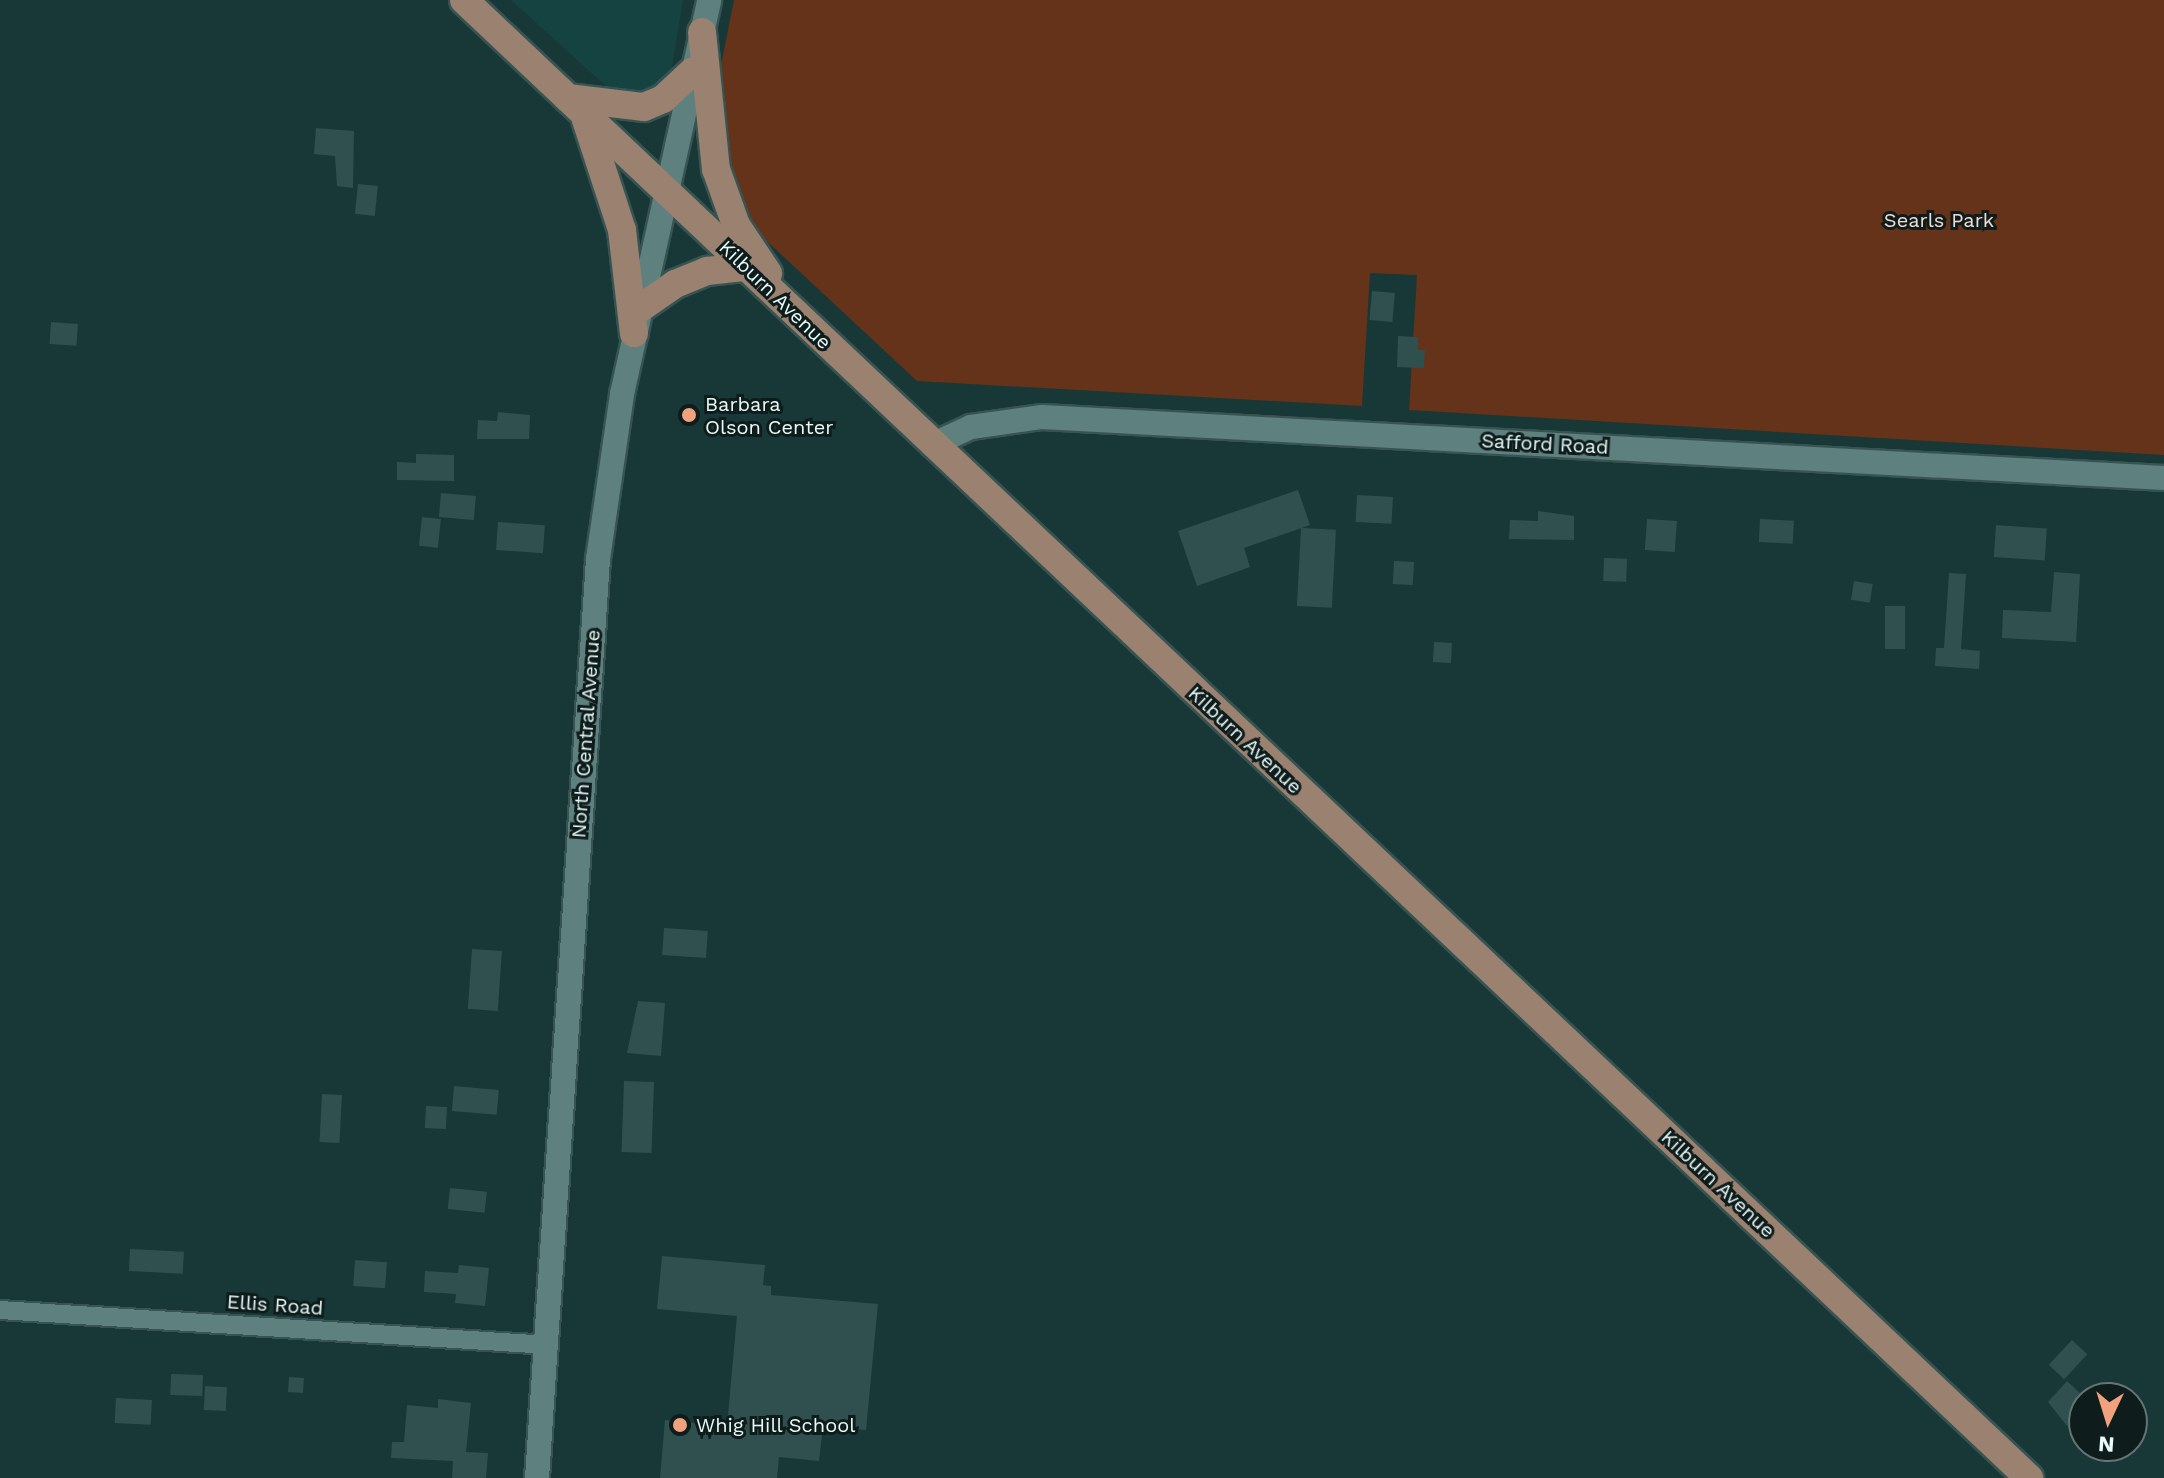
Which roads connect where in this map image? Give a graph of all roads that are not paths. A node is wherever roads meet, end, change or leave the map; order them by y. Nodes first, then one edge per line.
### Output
1 (464, 0) edge
2 (709, 0) edge
3 (702, 32) junction
4 (692, 72) junction
5 (575, 105) junction
6 (665, 190) junction
7 (746, 267) junction
8 (797, 317) junction
9 (637, 321) junction
10 (932, 445) junction
11 (2164, 478) edge
12 (0, 1310) edge
13 (548, 1345) junction
14 (537, 1478) edge
15 (2029, 1478) edge

1 - 5 main road, Kilburn Avenue
2 - 3 main road, North Central Avenue
3 - 4 main road, North Central Avenue
3 - 8 main road
4 - 5 main road
4 - 6 main road, North Central Avenue
5 - 6 main road, Kilburn Avenue
5 - 9 main road
6 - 7 main road, Kilburn Avenue
6 - 9 main road, North Central Avenue
7 - 8 main road, Kilburn Avenue
7 - 9 main road
8 - 10 main road, Kilburn Avenue
9 - 13 main road, North Central Avenue
10 - 11 main road, Safford Road
10 - 15 main road, Kilburn Avenue
12 - 13 street, Ellis Road
13 - 14 main road, North Central Avenue

